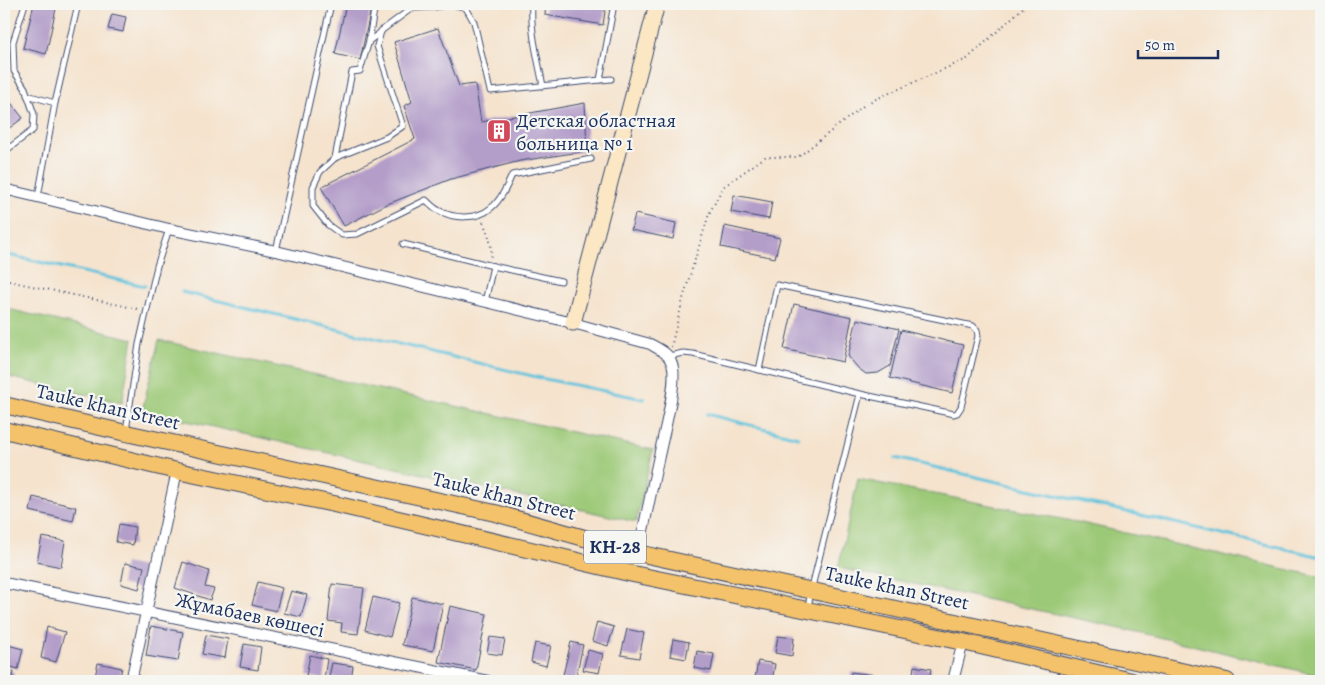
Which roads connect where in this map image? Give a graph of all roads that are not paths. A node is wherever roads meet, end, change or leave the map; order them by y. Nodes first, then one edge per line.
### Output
1 (24, 4) edge
2 (78, 4) edge
3 (331, 4) edge
4 (375, 4) edge
5 (452, 4) edge
6 (532, 4) edge
7 (614, 4) edge
8 (657, 4) edge
9 (413, 6) edge
10 (381, 31) junction
11 (369, 41) junction
12 (611, 79) dead end
13 (600, 80) junction
14 (543, 86) junction
15 (28, 95) junction
16 (55, 103) junction
17 (4, 152) edge
18 (335, 158) junction
19 (591, 159) dead end
20 (4, 189) edge
21 (38, 197) junction
22 (169, 228) junction
23 (403, 244) dead end
24 (276, 251) junction
25 (492, 266) junction
26 (561, 281) dead end
27 (485, 302) junction
28 (572, 323) junction
29 (669, 356) junction
30 (759, 370) junction
31 (860, 394) junction
32 (4, 405) edge
33 (4, 430) edge
34 (126, 433) junction
35 (177, 471) junction
36 (638, 553) junction
37 (633, 574) junction
38 (4, 584) edge
39 (811, 591) junction
40 (808, 610) junction
41 (147, 612) junction
42 (963, 642) junction
43 (131, 681) edge
44 (488, 681) edge
45 (953, 681) edge
46 (1132, 681) edge
47 (1227, 681) edge

1 - 15 lane
2 - 16 lane
3 - 24 lane
4 - 11 lane
5 - 9 lane
5 - 14 lane
6 - 14 lane
7 - 13 lane
8 - 28 street
9 - 10 lane
10 - 11 lane
10 - 18 lane
11 - 18 lane
12 - 13 lane
13 - 14 lane
15 - 16 lane
15 - 17 lane
16 - 21 lane
18 - 19 lane
20 - 21 street
21 - 22 street
22 - 24 street
22 - 34 lane
23 - 25 lane
24 - 27 street
25 - 26 lane
25 - 27 lane
27 - 28 street
28 - 29 street
29 - 30 lane
29 - 36 street
30 - 31 lane
30 - 31 lane
31 - 39 lane
32 - 34 main road, Tauke khan Street / КН-28
33 - 35 main road, Tauke khan Street / КН-28
34 - 36 main road, Tauke khan Street / КН-28
35 - 37 main road, Tauke khan Street / КН-28
35 - 41 street
36 - 37 street
36 - 39 main road, Tauke khan Street / КН-28
37 - 40 main road, Tauke khan Street / КН-28
38 - 41 street, Жұмабаев көшесі
39 - 40 lane
39 - 47 main road, Tauke khan Street / КН-28
40 - 42 main road, Tauke khan Street / КН-28
41 - 43 street
41 - 44 street, Жұмабаев көшесі
42 - 45 street
42 - 46 main road, Tauke khan Street / КН-28

